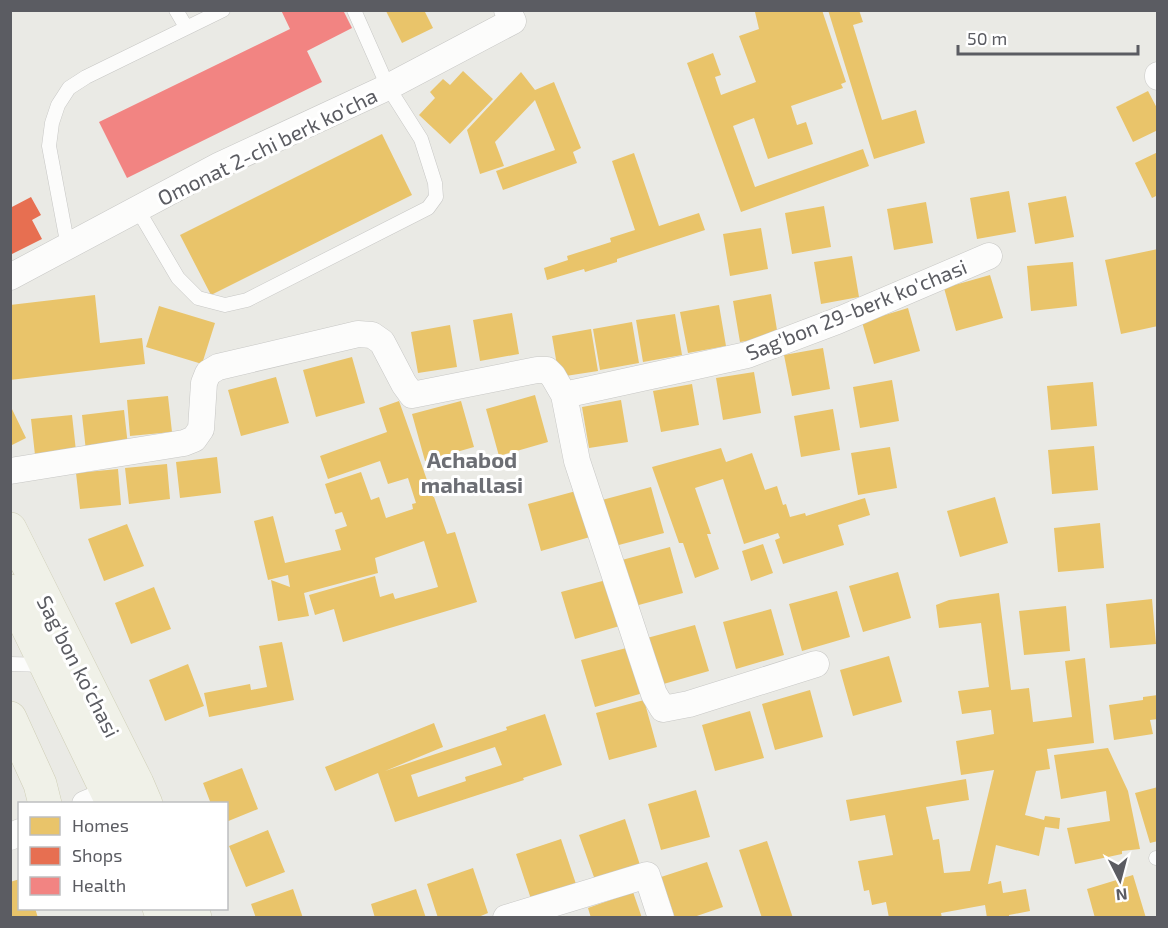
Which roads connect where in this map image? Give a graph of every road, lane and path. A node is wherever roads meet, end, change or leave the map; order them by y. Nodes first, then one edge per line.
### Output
1 (176, 10) edge
2 (223, 10) edge
3 (354, 10) edge
4 (507, 10) edge
5 (186, 27) junction
6 (388, 87) junction
7 (138, 210) junction
8 (68, 247) junction
9 (989, 256) dead end
10 (10, 277) edge
11 (564, 395) junction
12 (10, 471) edge
13 (10, 529) edge
14 (10, 591) edge
15 (10, 664) edge
16 (816, 664) dead end
17 (47, 665) junction
18 (10, 718) edge
19 (118, 797) edge
20 (44, 802) edge
21 (506, 918) edge
22 (661, 918) edge

1 - 5 lane
2 - 5 lane
3 - 6 lane
4 - 6 street, Omonat 2-chi berk ko'cha
5 - 8 lane
6 - 7 street, Omonat 2-chi berk ko'cha
6 - 7 lane
7 - 8 street, Omonat 2-chi berk ko'cha
8 - 10 street, Omonat 2-chi berk ko'cha
9 - 11 street, Sag'bon 29-berk ko'chasi
11 - 12 street
11 - 16 street
13 - 19 main road, Sag’bon ko’chasi
14 - 17 main road, Sag’bon ko’chasi
15 - 17 lane
17 - 19 main road, Sag’bon ko’chasi
18 - 20 main road
21 - 22 street

